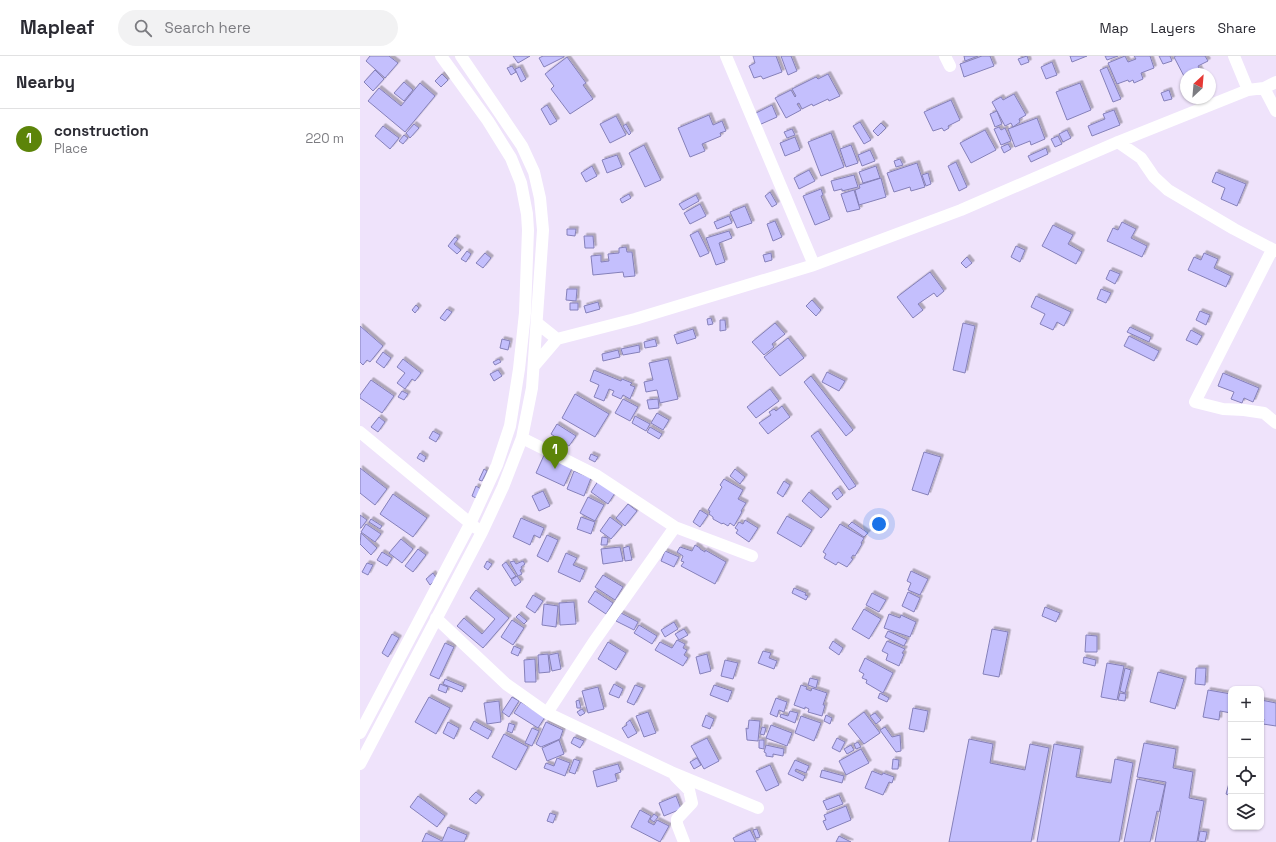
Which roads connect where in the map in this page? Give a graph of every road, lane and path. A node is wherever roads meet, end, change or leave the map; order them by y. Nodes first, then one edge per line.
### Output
1 (441, 56) edge
2 (460, 56) edge
3 (726, 56) edge
4 (1234, 56) edge
5 (1276, 82) edge
6 (1264, 88) junction
7 (1248, 90) junction
8 (1276, 111) edge
9 (511, 129) junction
10 (498, 137) junction
11 (1118, 142) junction
12 (1274, 250) edge
13 (814, 265) junction
14 (537, 323) junction
15 (557, 339) junction
16 (534, 366) junction
17 (1276, 423) edge
18 (360, 432) edge
19 (522, 438) junction
20 (470, 524) junction
21 (675, 527) junction
22 (482, 532) junction
23 (752, 556) dead end
24 (436, 618) junction
25 (547, 713) junction
26 (360, 733) edge
27 (360, 764) edge
28 (671, 772) junction
29 (758, 808) dead end
30 (684, 842) edge

1 - 10 street
2 - 9 street
3 - 13 street
4 - 7 street
5 - 6 street
6 - 7 street
6 - 8 street
7 - 11 street
9 - 10 street
9 - 14 street
10 - 20 street
11 - 12 street
11 - 13 street
12 - 17 street
13 - 15 street
14 - 15 street
14 - 16 street
15 - 16 street
16 - 19 street
18 - 20 street
19 - 21 street
19 - 22 street
20 - 22 street
20 - 26 street
21 - 23 street
21 - 25 street
22 - 24 street
24 - 25 street
24 - 27 street
25 - 28 street
28 - 29 street
28 - 30 street

